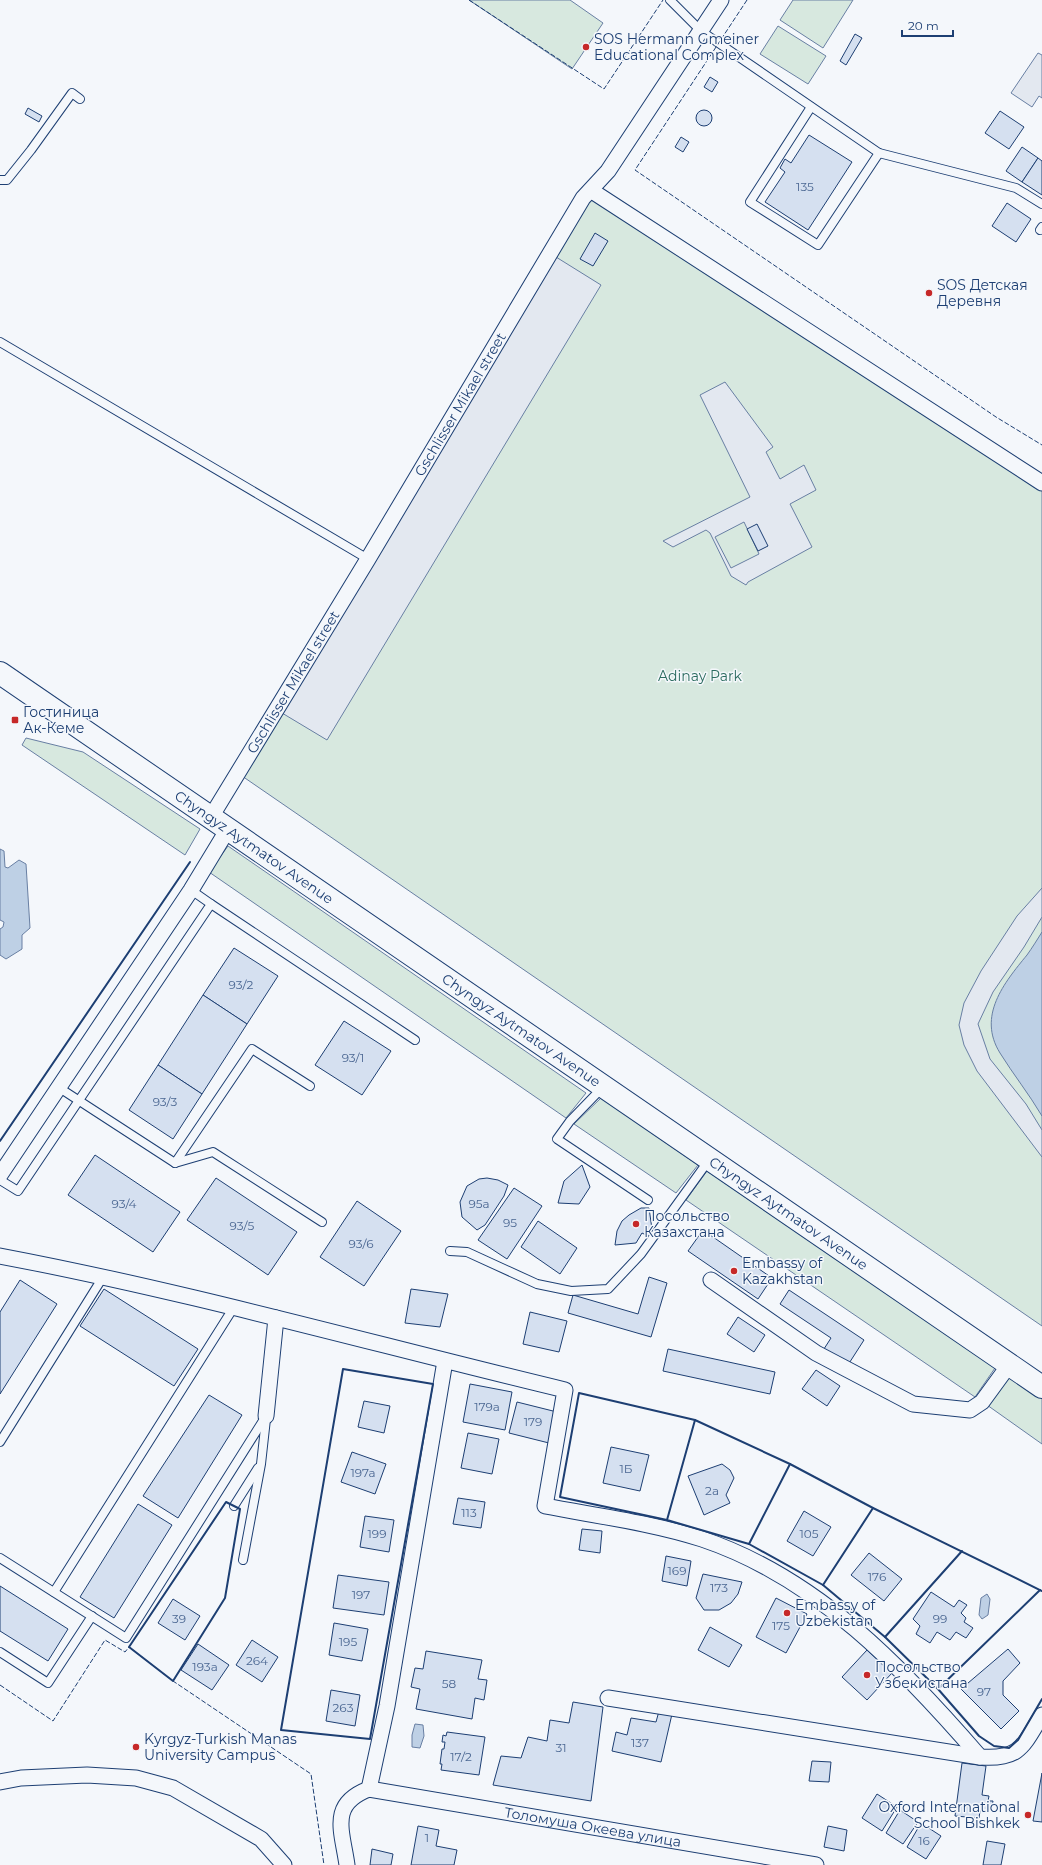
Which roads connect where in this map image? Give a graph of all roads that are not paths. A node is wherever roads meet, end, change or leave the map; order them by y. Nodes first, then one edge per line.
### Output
1 (670, 0) edge
2 (721, 0) edge
3 (701, 31) junction
4 (80, 99) dead end
5 (811, 107) junction
6 (879, 153) junction
7 (0, 180) edge
8 (592, 191) junction
9 (1042, 204) edge
10 (0, 342) edge
11 (1042, 483) edge
12 (368, 559) junction
13 (0, 673) edge
14 (219, 823) junction
15 (191, 890) junction
16 (211, 904) junction
17 (415, 1040) dead end
18 (310, 1086) dead end
19 (604, 1086) junction
20 (58, 1087) junction
21 (79, 1101) junction
22 (710, 1159) junction
23 (175, 1164) junction
24 (0, 1175) edge
25 (0, 1180) edge
26 (648, 1200) dead end
27 (322, 1222) dead end
28 (450, 1251) dead end
29 (0, 1256) edge
30 (103, 1277) junction
31 (711, 1280) dead end
32 (234, 1307) junction
33 (276, 1318) junction
34 (445, 1361) junction
35 (1009, 1365) junction
36 (1042, 1387) edge
37 (266, 1416) junction
38 (0, 1442) edge
39 (261, 1464) junction
40 (234, 1506) dead end
41 (0, 1558) edge
42 (243, 1560) dead end
43 (54, 1592) junction
44 (92, 1616) junction
45 (0, 1652) edge
46 (608, 1698) dead end
47 (1042, 1715) edge
48 (980, 1757) junction
49 (0, 1782) edge
50 (369, 1788) junction
51 (284, 1865) edge
52 (347, 1865) edge
53 (816, 1865) edge

1 - 3 lane
2 - 3 street, Gschlisser Mikael street
3 - 5 lane
3 - 8 street, Gschlisser Mikael street
4 - 7 lane
5 - 6 lane
5 - 6 lane
6 - 9 lane
8 - 11 street
8 - 12 street, Gschlisser Mikael street
10 - 12 lane
12 - 14 street, Gschlisser Mikael street
13 - 14 main road, Chyngyz Aytmatov Avenue
14 - 15 street, Gschlisser Mikael street
14 - 19 main road, Chyngyz Aytmatov Avenue
15 - 16 lane
15 - 20 street, Gschlisser Mikael street
16 - 17 lane
16 - 21 lane
18 - 23 lane
19 - 22 main road, Chyngyz Aytmatov Avenue
19 - 26 lane
20 - 21 lane
20 - 24 street, Gschlisser Mikael street
21 - 23 lane
21 - 25 lane
22 - 28 lane
22 - 35 main road, Chyngyz Aytmatov Avenue
23 - 27 lane
29 - 30 street
30 - 32 street
30 - 38 lane
31 - 35 street
32 - 33 street
32 - 43 lane
33 - 34 street
33 - 37 street
34 - 48 street
34 - 50 street
35 - 36 main road, Chyngyz Aytmatov Avenue
37 - 39 lane
37 - 44 lane
39 - 40 lane
39 - 42 lane
41 - 43 lane
43 - 44 lane
44 - 45 lane
46 - 48 street
47 - 48 street
49 - 51 street
50 - 52 street
50 - 53 street, Толомуша Океева улица

